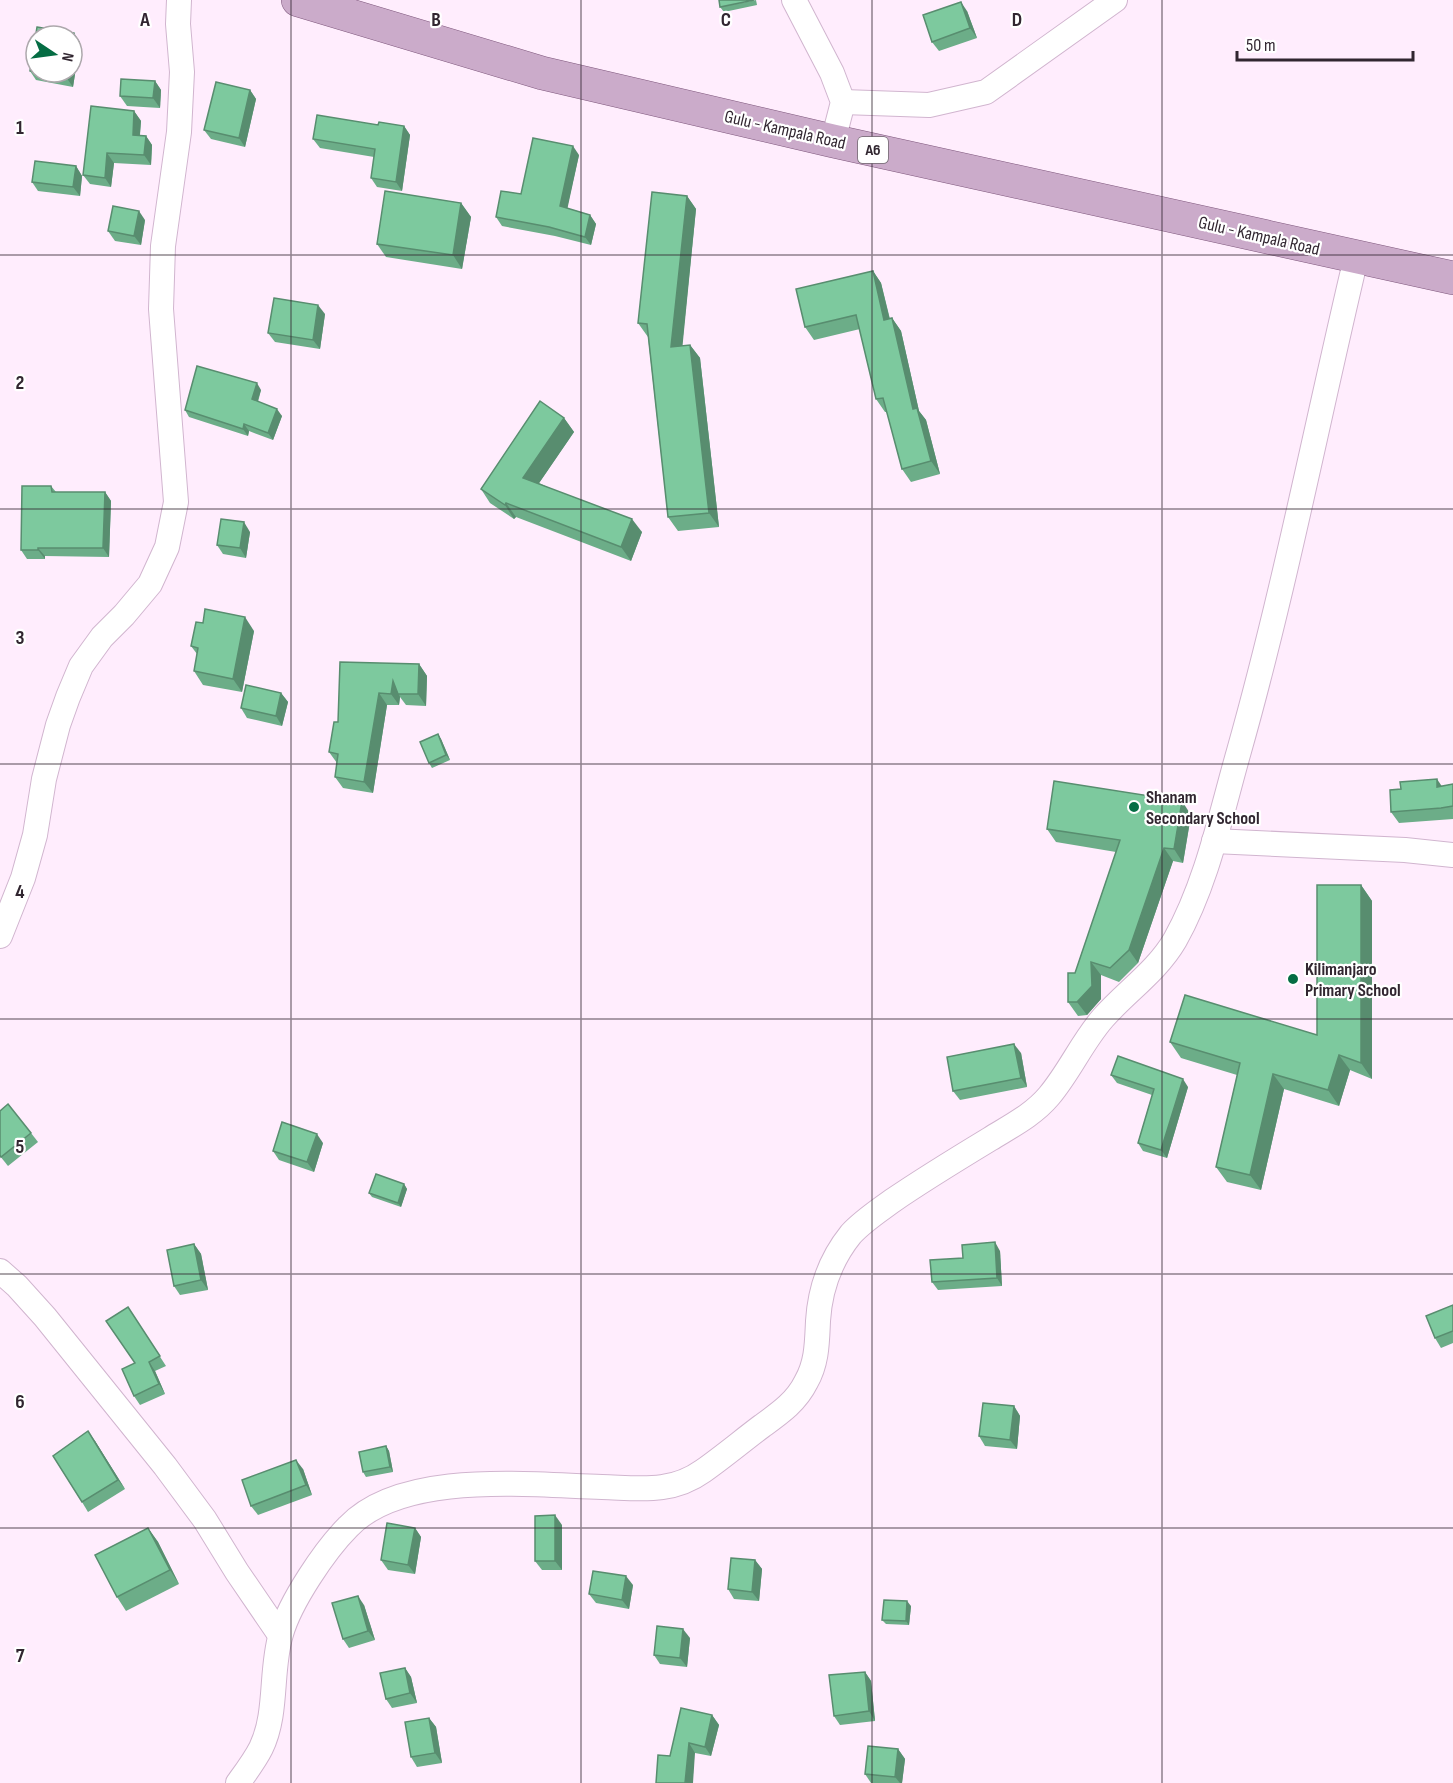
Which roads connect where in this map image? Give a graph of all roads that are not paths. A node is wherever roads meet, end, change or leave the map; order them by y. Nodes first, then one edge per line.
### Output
1 (179, 0) edge
2 (298, 0) edge
3 (794, 0) edge
4 (1115, 0) edge
5 (843, 102) junction
6 (833, 141) junction
7 (1356, 258) junction
8 (1453, 278) edge
9 (1214, 841) junction
10 (1453, 855) edge
11 (0, 936) edge
12 (0, 1270) edge
13 (280, 1635) junction
14 (238, 1783) edge

1 - 11 street
2 - 6 main road, Gulu - Kampala Road / A6
3 - 5 street
4 - 5 street
5 - 6 street
6 - 7 main road, Gulu - Kampala Road / A6
7 - 8 main road, Gulu - Kampala Road / A6
7 - 9 street
9 - 10 street
9 - 13 street
12 - 13 street
13 - 14 street

